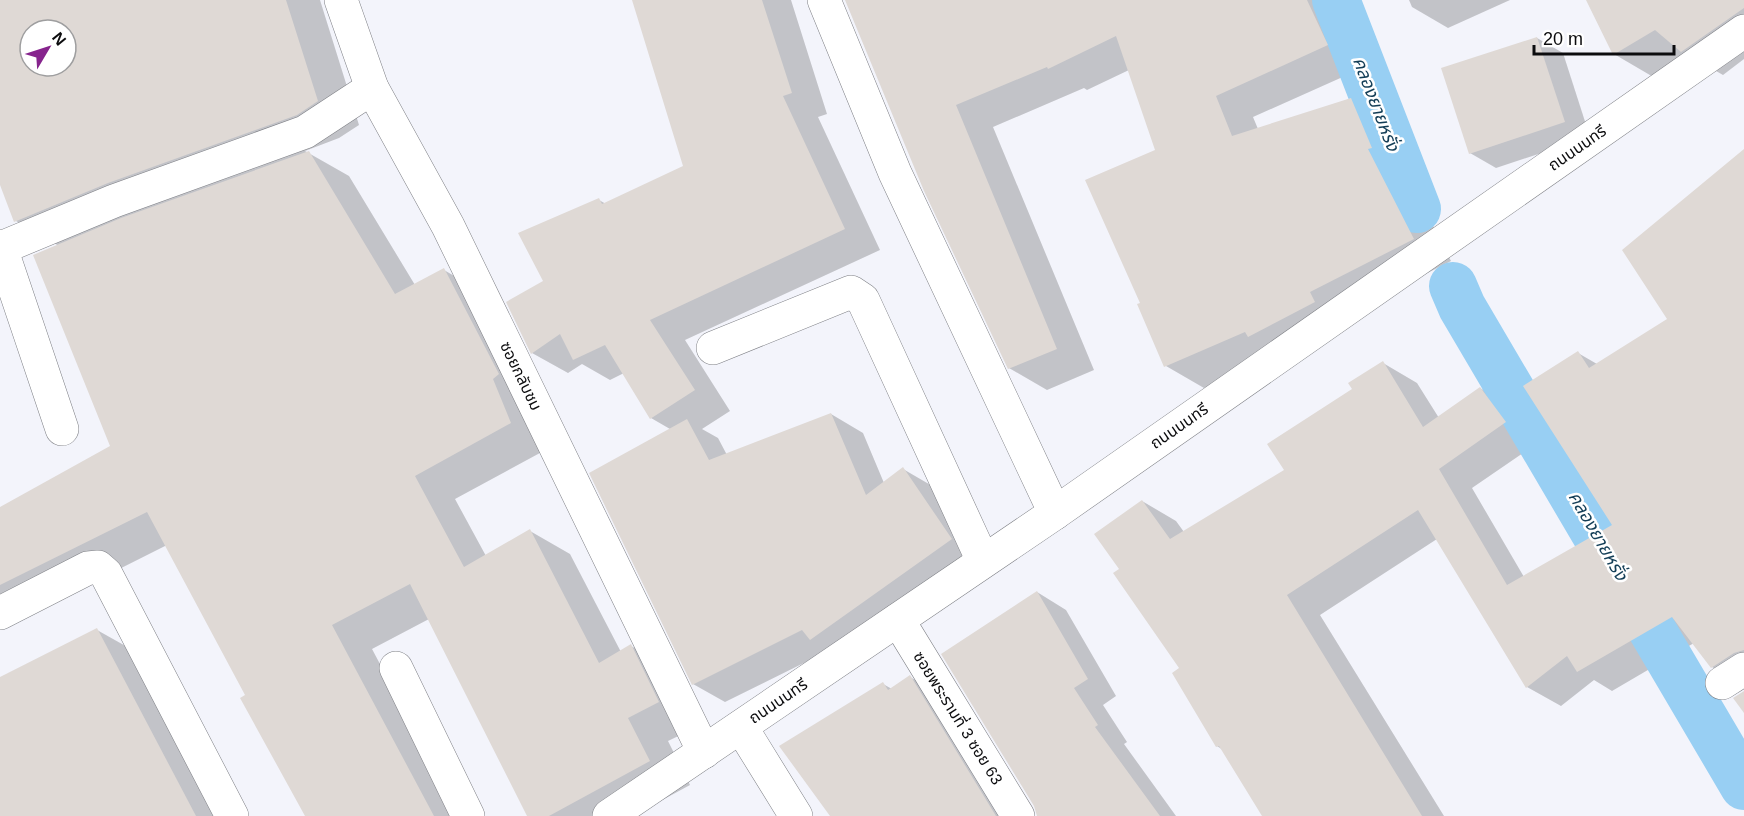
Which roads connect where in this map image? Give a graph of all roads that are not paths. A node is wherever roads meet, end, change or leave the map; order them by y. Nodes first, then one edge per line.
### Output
1 (341, 0) edge
2 (824, 0) edge
3 (1744, 31) edge
4 (372, 88) junction
5 (1, 247) edge
6 (713, 348) dead end
7 (62, 429) dead end
8 (1055, 513) junction
9 (983, 561) junction
10 (0, 613) edge
11 (898, 620) junction
12 (396, 668) dead end
13 (741, 727) junction
14 (704, 752) junction
15 (232, 816) edge
16 (468, 816) edge
17 (609, 816) edge
18 (796, 816) edge
19 (1018, 816) edge

1 - 4 street, ซอยกลับชม
2 - 8 street
3 - 8 street, ถนนนนทรี
4 - 5 street
4 - 14 street, ซอยกลับชม
5 - 7 street
6 - 9 street
8 - 9 street, ถนนนนทรี
9 - 11 street, ถนนนนทรี
10 - 15 street
11 - 13 street, ถนนนนทรี
11 - 19 street, ซอยพระรามที่ 3 ซอย 63
12 - 16 street
13 - 14 street, ถนนนนทรี
13 - 18 street
14 - 17 street, ถนนนนทรี

